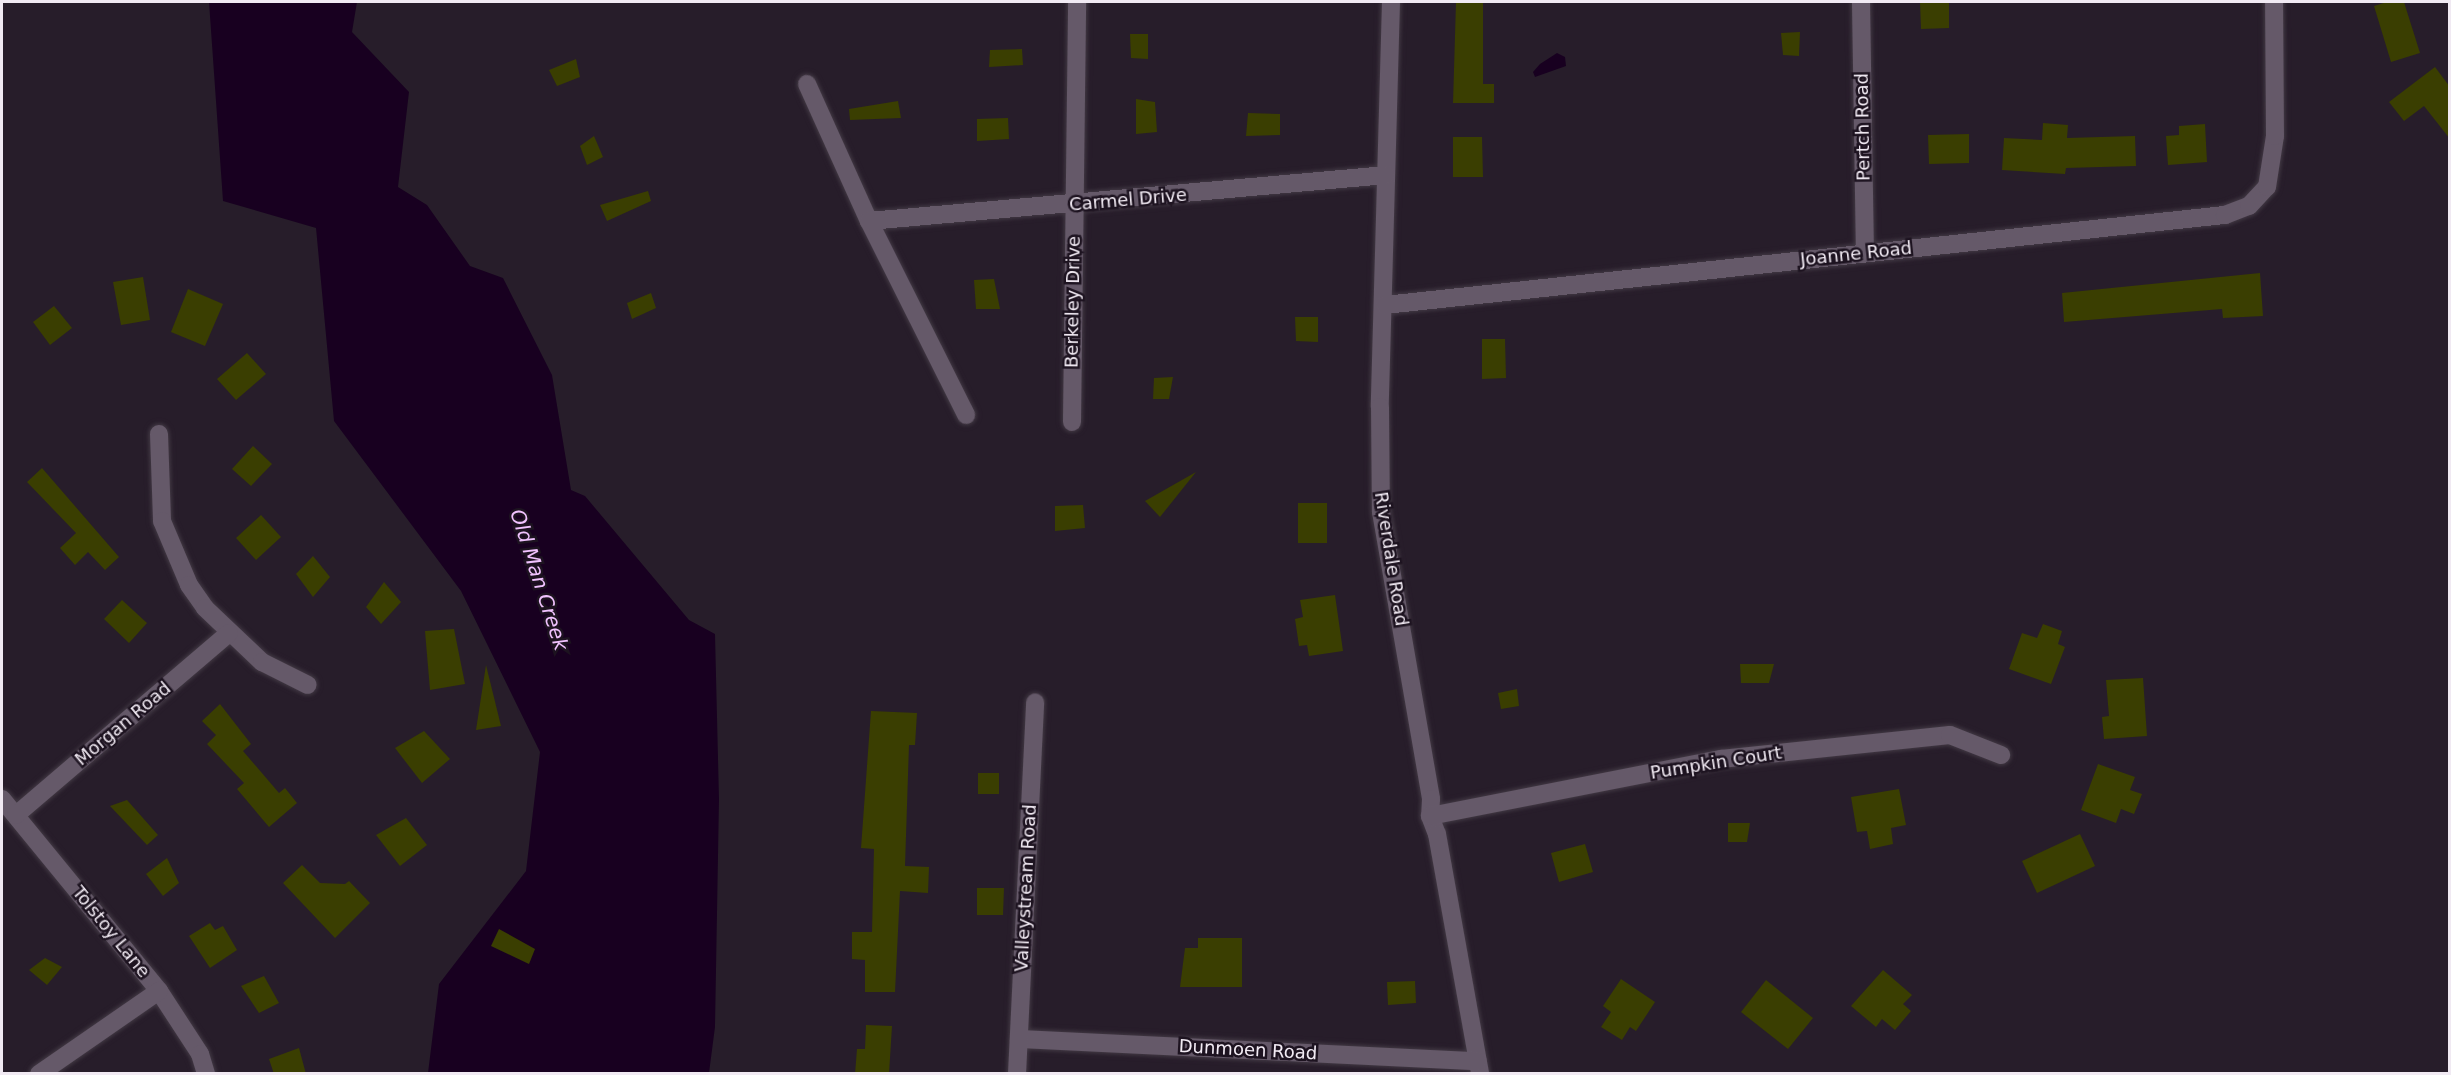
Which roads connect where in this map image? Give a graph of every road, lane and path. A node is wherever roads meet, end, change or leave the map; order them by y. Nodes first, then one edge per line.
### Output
1 (1077, 2) edge
2 (1391, 2) edge
3 (1861, 2) edge
4 (2274, 2) edge
5 (807, 84) dead end
6 (1386, 175) junction
7 (1075, 205) junction
8 (869, 221) junction
9 (1865, 253) junction
10 (1384, 305) junction
11 (966, 415) dead end
12 (1072, 422) dead end
13 (159, 434) dead end
14 (229, 633) junction
15 (308, 685) dead end
16 (1035, 702) dead end
17 (2001, 755) dead end
18 (2, 799) edge
19 (16, 815) junction
20 (1430, 816) junction
21 (159, 991) junction
22 (1019, 1039) junction
23 (1479, 1067) edge
24 (39, 1074) edge
25 (206, 1074) edge
26 (1017, 1074) edge

1 - 7 street, Berkeley Drive
2 - 6 street, Riverdale Road
3 - 9 street, Pertch Road
4 - 9 street, Joanne Road
5 - 8 street
6 - 7 street, Carmel Drive
6 - 10 street, Riverdale Road
7 - 8 street, Carmel Drive
7 - 12 street, Berkeley Drive
8 - 11 street
9 - 10 street, Joanne Road
10 - 20 street, Riverdale Road
13 - 14 street
14 - 15 street
14 - 19 street, Morgan Road
16 - 22 street, Valleystream Road
17 - 20 street, Pumpkin Court
18 - 19 street, Tolstoy Lane
19 - 21 street, Tolstoy Lane
20 - 23 street, Riverdale Road
21 - 24 street
21 - 25 street, Tolstoy Lane
22 - 23 street, Dunmoen Road
22 - 26 street, Valleystream Road

